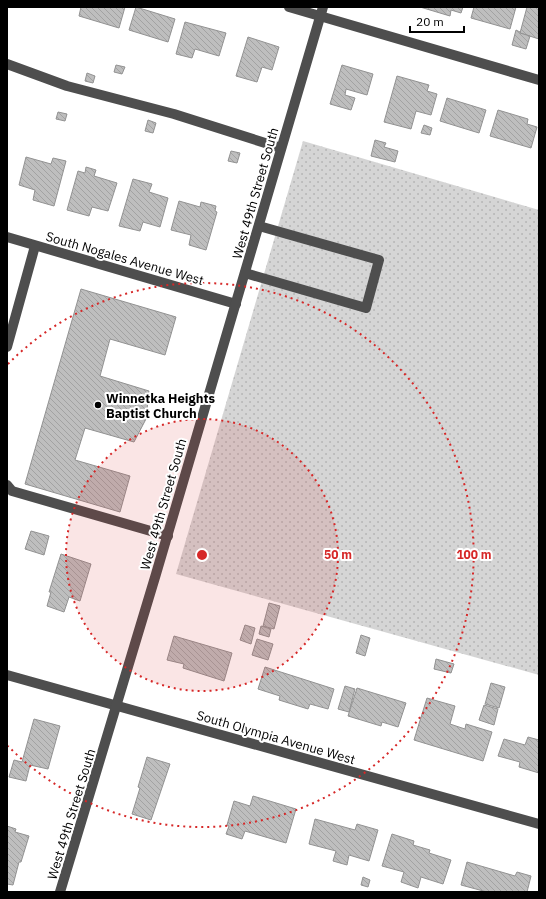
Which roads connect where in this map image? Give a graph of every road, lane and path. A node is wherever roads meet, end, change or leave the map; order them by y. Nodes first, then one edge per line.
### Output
1 (289, 7) edge
2 (322, 11) edge
3 (7, 64) edge
4 (539, 80) edge
5 (282, 148) junction
6 (259, 226) junction
7 (7, 237) edge
8 (36, 246) junction
9 (245, 272) junction
10 (236, 304) junction
11 (7, 347) edge
12 (7, 485) edge
13 (168, 536) junction
14 (7, 675) edge
15 (117, 706) junction
16 (539, 824) edge
17 (60, 892) edge

1 - 2 street
2 - 4 street
2 - 5 street, West 49th Street South
3 - 5 street
5 - 6 street, West 49th Street South
6 - 9 street, West 49th Street South
6 - 9 street
7 - 8 street, South Nogales Avenue West
8 - 10 street, South Nogales Avenue West
8 - 11 street
9 - 10 street, West 49th Street South
10 - 13 street, West 49th Street South
12 - 13 street
13 - 15 street, West 49th Street South
14 - 15 street, South Olympia Avenue West
15 - 16 street, South Olympia Avenue West
15 - 17 street, West 49th Street South

